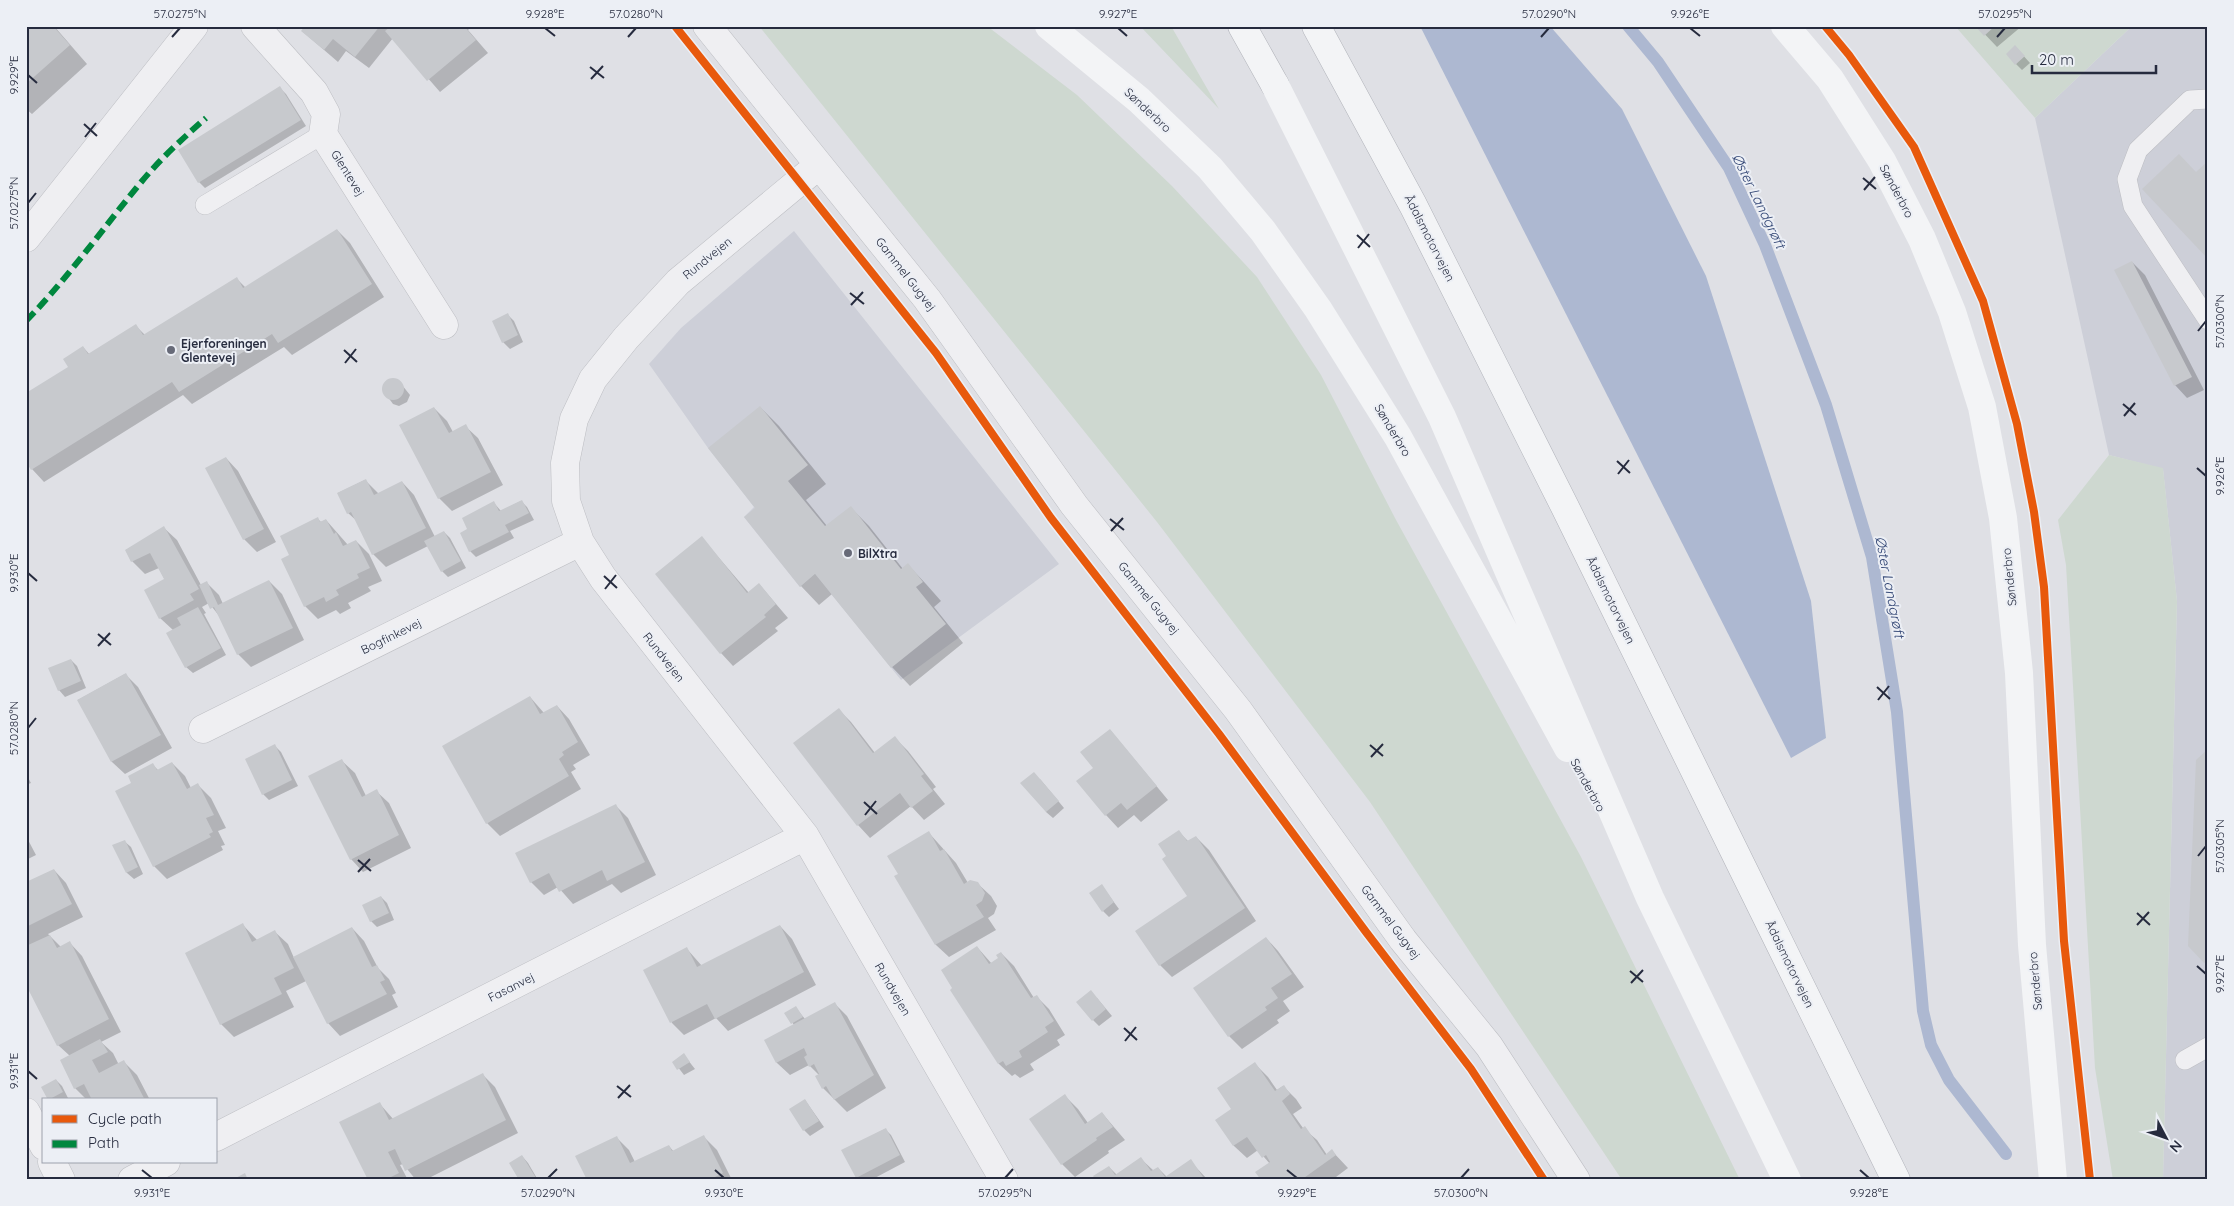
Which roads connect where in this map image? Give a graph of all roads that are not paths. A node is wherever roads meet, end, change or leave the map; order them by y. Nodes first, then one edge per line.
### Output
1 (194, 26) edge
2 (255, 26) edge
3 (707, 26) edge
4 (1049, 26) edge
5 (1242, 26) edge
6 (1316, 26) edge
7 (1785, 26) edge
8 (2208, 99) edge
9 (323, 134) junction
10 (819, 165) junction
11 (205, 205) dead end
12 (26, 238) edge
13 (2208, 320) edge
14 (444, 325) dead end
15 (580, 542) junction
16 (203, 730) dead end
17 (805, 836) junction
18 (1650, 898) junction
19 (2208, 1047) edge
20 (2185, 1060) dead end
21 (26, 1112) edge
22 (218, 1136) edge
23 (42, 1142) edge
24 (53, 1164) edge
25 (162, 1164) edge
26 (60, 1180) edge
27 (132, 1180) edge
28 (1004, 1180) edge
29 (1576, 1180) edge
30 (1787, 1180) edge
31 (1896, 1180) edge
32 (2053, 1180) edge

1 - 12 street
2 - 9 street
3 - 10 street, Gammel Gugvej
4 - 18 main road, Sønderbro
5 - 18 main road, Sønderbro
6 - 31 main road, Ådalsmotorvejen
7 - 32 main road, Sønderbro
8 - 13 lane
9 - 11 lane
9 - 14 street, Glentevej
10 - 15 street, Rundvejen
10 - 29 street, Gammel Gugvej
15 - 16 street, Bogfinkevej
15 - 17 street, Rundvejen
17 - 22 street, Fasanvej
17 - 28 street, Rundvejen
18 - 30 main road, Sønderbro
19 - 20 lane
21 - 23 street
24 - 26 street
25 - 27 street

